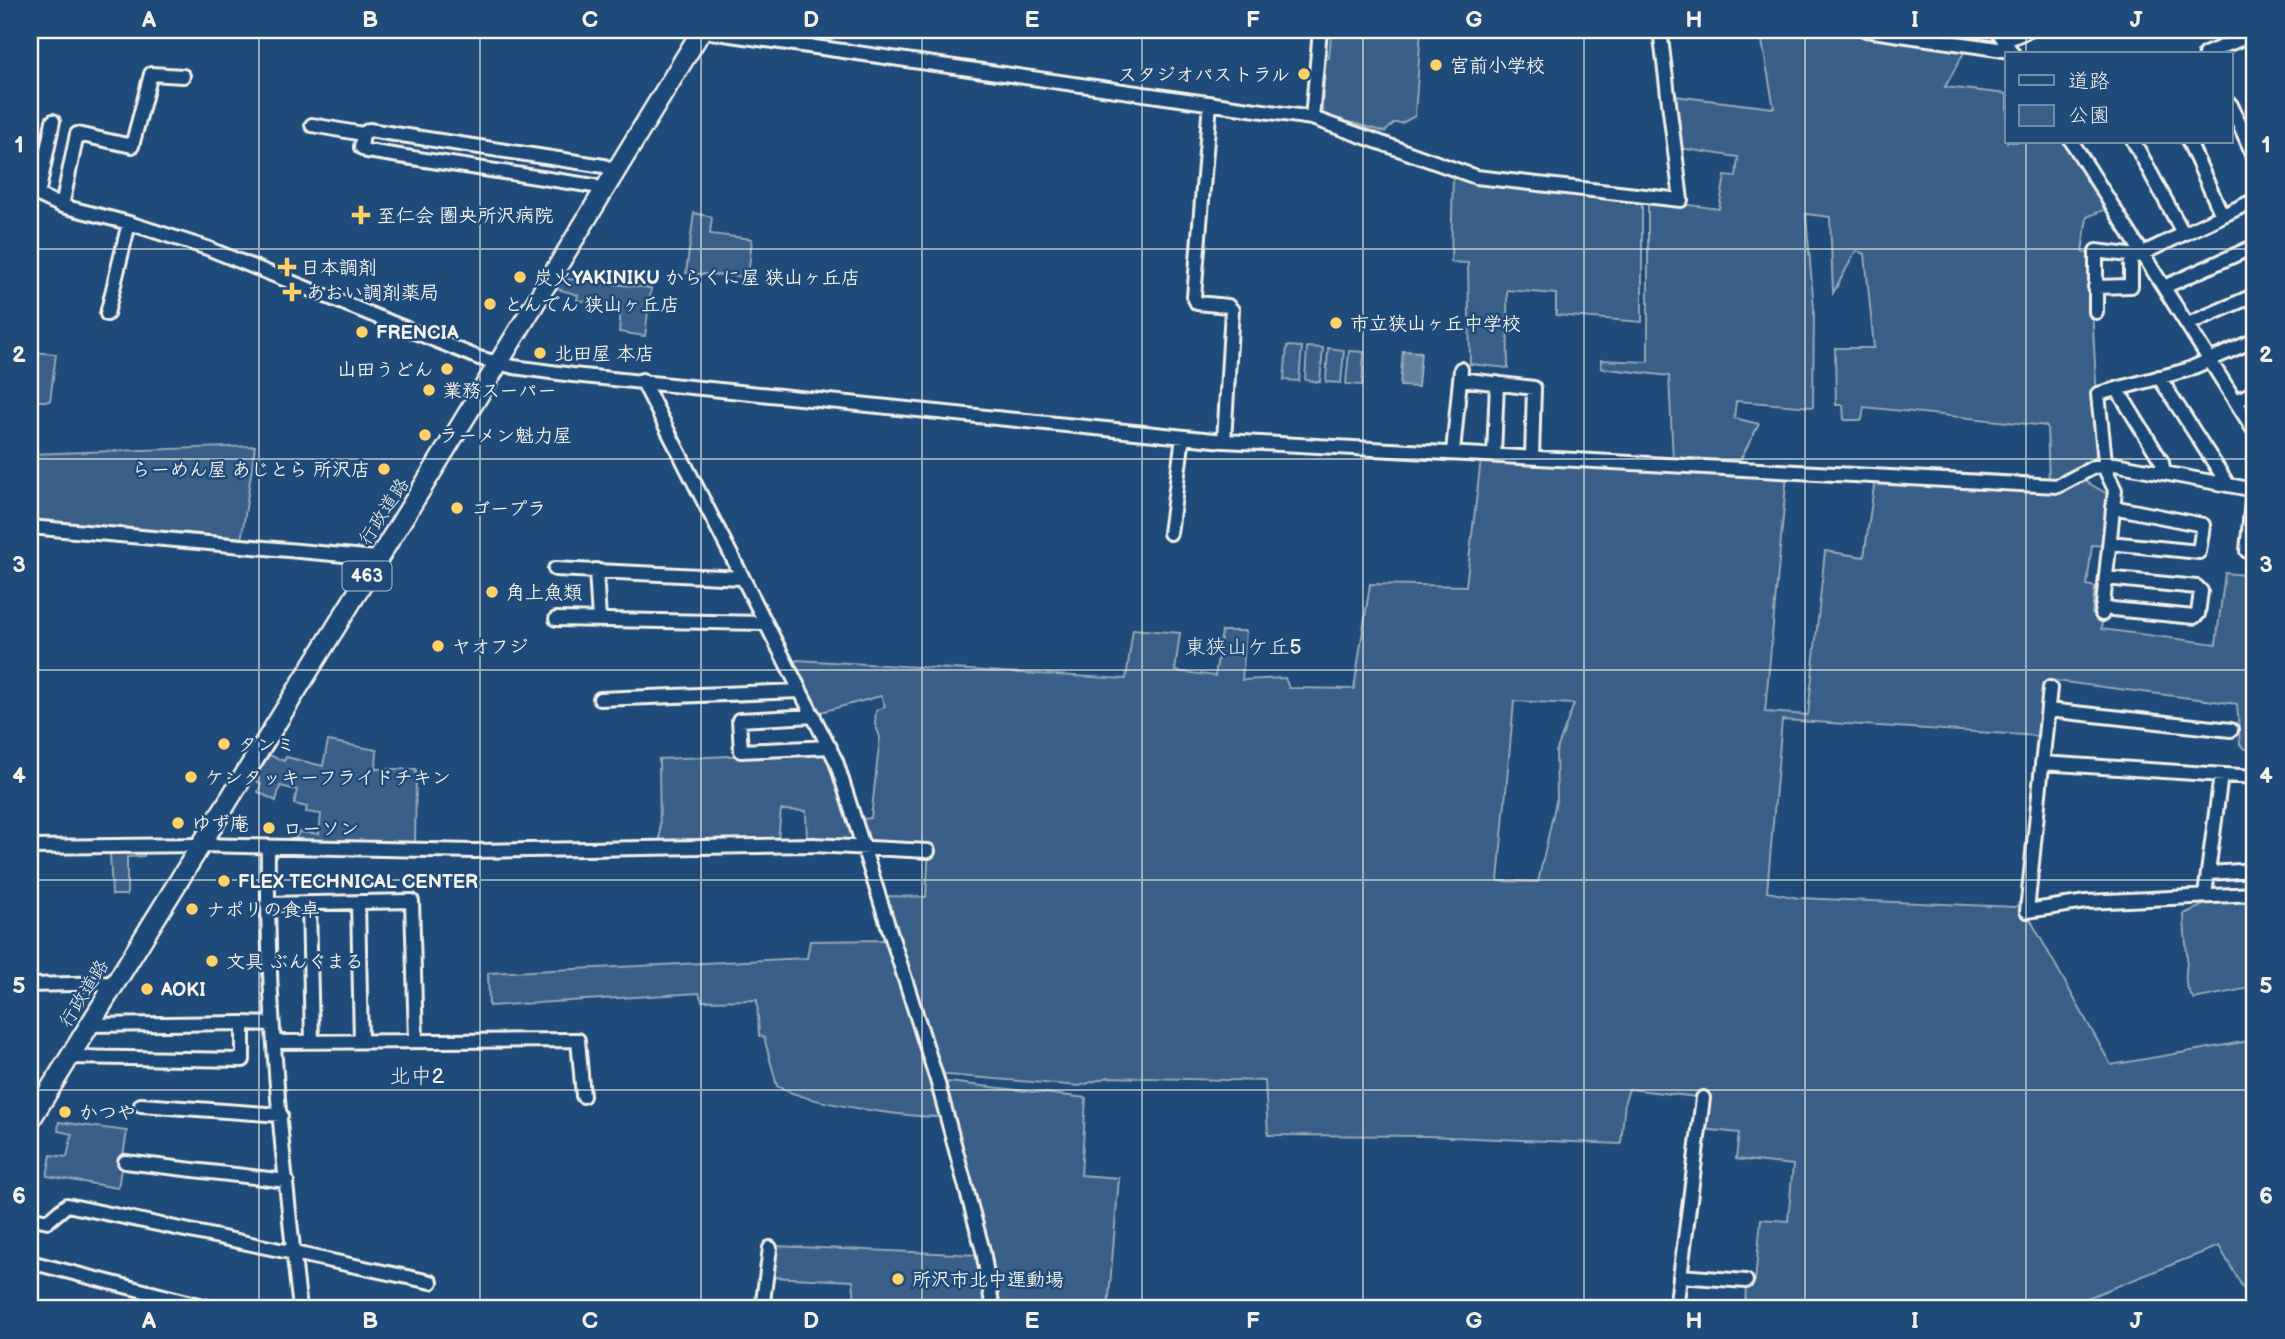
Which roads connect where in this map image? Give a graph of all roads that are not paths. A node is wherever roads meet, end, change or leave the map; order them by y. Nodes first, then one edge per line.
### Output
1 (695, 30) edge
2 (701, 30) edge
3 (1320, 30) edge
4 (1660, 30) edge
5 (1866, 30) edge
6 (2030, 30) edge
7 (2255, 33) edge
8 (2007, 44) edge
9 (2211, 52) edge
10 (183, 76) dead end
11 (1210, 103) junction
12 (2232, 107) edge
13 (1312, 118) junction
14 (53, 121) dead end
15 (312, 125) dead end
16 (363, 134) junction
17 (2073, 144) edge
18 (2135, 144) edge
19 (2190, 144) edge
20 (2253, 150) edge
21 (615, 171) junction
22 (602, 190) junction
23 (34, 193) edge
24 (2255, 200) edge
25 (62, 206) junction
26 (2222, 215) junction
27 (129, 223) junction
28 (2183, 233) junction
29 (2255, 246) edge
30 (2137, 254) junction
31 (2095, 287) junction
32 (2164, 287) junction
33 (2255, 295) edge
34 (2096, 312) dead end
35 (107, 314) dead end
36 (2188, 324) junction
37 (2255, 340) edge
38 (2210, 360) junction
39 (498, 363) junction
40 (2159, 377) junction
41 (642, 380) junction
42 (1497, 383) junction
43 (2117, 390) junction
44 (2255, 392) edge
45 (2236, 401) junction
46 (2255, 432) edge
47 (1183, 436) junction
48 (1224, 441) junction
49 (1453, 452) junction
50 (1494, 455) junction
51 (1532, 457) junction
52 (2105, 464) junction
53 (2164, 473) junction
54 (2227, 483) junction
55 (2254, 490) edge
56 (2113, 508) junction
57 (30, 527) edge
58 (1170, 533) dead end
59 (2110, 543) junction
60 (2255, 552) edge
61 (377, 558) junction
62 (555, 569) dead end
63 (596, 570) junction
64 (742, 578) junction
65 (2106, 578) junction
66 (556, 619) dead end
67 (599, 620) junction
68 (764, 623) junction
69 (2050, 688) dead end
70 (800, 691) junction
71 (600, 699) dead end
72 (2048, 710) junction
73 (814, 716) junction
74 (2231, 730) dead end
75 (830, 747) junction
76 (2042, 763) junction
77 (2221, 775) junction
78 (2255, 777) edge
79 (200, 845) junction
80 (30, 847) edge
81 (865, 847) junction
82 (268, 849) junction
83 (928, 851) dead end
84 (2255, 870) edge
85 (2209, 873) junction
86 (2255, 894) edge
87 (2205, 895) junction
88 (309, 903) junction
89 (358, 903) junction
90 (267, 904) junction
91 (114, 983) junction
92 (30, 985) edge
93 (243, 1023) junction
94 (272, 1024) junction
95 (88, 1025) junction
96 (361, 1041) junction
97 (416, 1041) junction
98 (274, 1042) junction
99 (312, 1042) junction
100 (68, 1057) junction
101 (37, 1095) edge
102 (583, 1096) dead end
103 (1703, 1098) dead end
104 (141, 1105) dead end
105 (281, 1115) junction
106 (30, 1121) edge
107 (125, 1162) dead end
108 (287, 1181) junction
109 (30, 1217) edge
110 (770, 1248) dead end
111 (293, 1252) junction
112 (30, 1262) edge
113 (1681, 1276) junction
114 (1746, 1281) dead end
115 (431, 1282) dead end
116 (215, 1309) edge
117 (300, 1309) edge
118 (762, 1309) edge
119 (993, 1309) edge
120 (1676, 1309) edge

1 - 2 street
2 - 11 street
2 - 21 highway, 行政道路 / 463
3 - 13 street
4 - 13 street
5 - 8 street
6 - 8 street
7 - 9 street
10 - 25 street
11 - 13 street
11 - 48 street
12 - 20 street
14 - 23 street
15 - 16 street
16 - 21 street
16 - 22 street
17 - 30 street
18 - 28 street
19 - 26 street
21 - 22 highway, 行政道路 / 463
22 - 39 highway, 行政道路 / 463
23 - 25 street
24 - 26 street
25 - 27 street
26 - 28 street
27 - 35 street
27 - 39 street
28 - 30 street
29 - 32 street
30 - 31 street
30 - 31 street
30 - 32 street
31 - 34 street
32 - 36 street
33 - 36 street
36 - 38 street
37 - 38 street
38 - 40 street
38 - 45 street
39 - 41 street
39 - 61 highway, 行政道路 / 463
40 - 43 street
40 - 54 street
41 - 47 street
41 - 64 street
42 - 49 street
42 - 50 street
42 - 51 street
43 - 52 street
43 - 53 street
44 - 45 street
45 - 46 street
47 - 48 street
47 - 58 street
48 - 49 street
49 - 50 street
50 - 51 street
51 - 52 street
52 - 53 street
52 - 56 street
53 - 54 street
54 - 55 street
55 - 60 street
56 - 59 street
56 - 59 street
57 - 61 street
59 - 65 street
61 - 79 highway, 行政道路 / 463
62 - 63 street
63 - 64 street
63 - 67 street
64 - 68 street
65 - 65 street
66 - 67 street
67 - 68 street
68 - 70 street
69 - 72 street
70 - 71 street
70 - 73 street
72 - 74 street
72 - 76 street
73 - 75 street
73 - 75 street
75 - 81 street
76 - 77 street
76 - 87 street
77 - 78 street
77 - 85 street
79 - 80 street
79 - 82 street
79 - 91 highway, 行政道路 / 463
81 - 82 street
81 - 83 street
81 - 119 street
82 - 90 street
84 - 85 street
85 - 87 street
86 - 87 street
88 - 89 street
88 - 90 street
88 - 99 street
89 - 96 street
89 - 97 street
90 - 94 street
91 - 92 street
91 - 95 highway, 行政道路 / 463
93 - 94 street
93 - 95 street
93 - 100 street
94 - 98 street
95 - 100 highway, 行政道路 / 463
96 - 97 street
96 - 99 street
97 - 102 street
98 - 99 street
98 - 105 street
100 - 101 highway, 行政道路 / 463
101 - 106 highway, 行政道路 / 463
103 - 113 street
104 - 105 street
105 - 108 street
107 - 108 street
108 - 111 street
109 - 111 street
110 - 118 street
111 - 115 street
111 - 117 street
112 - 116 street
113 - 114 street
113 - 120 street

